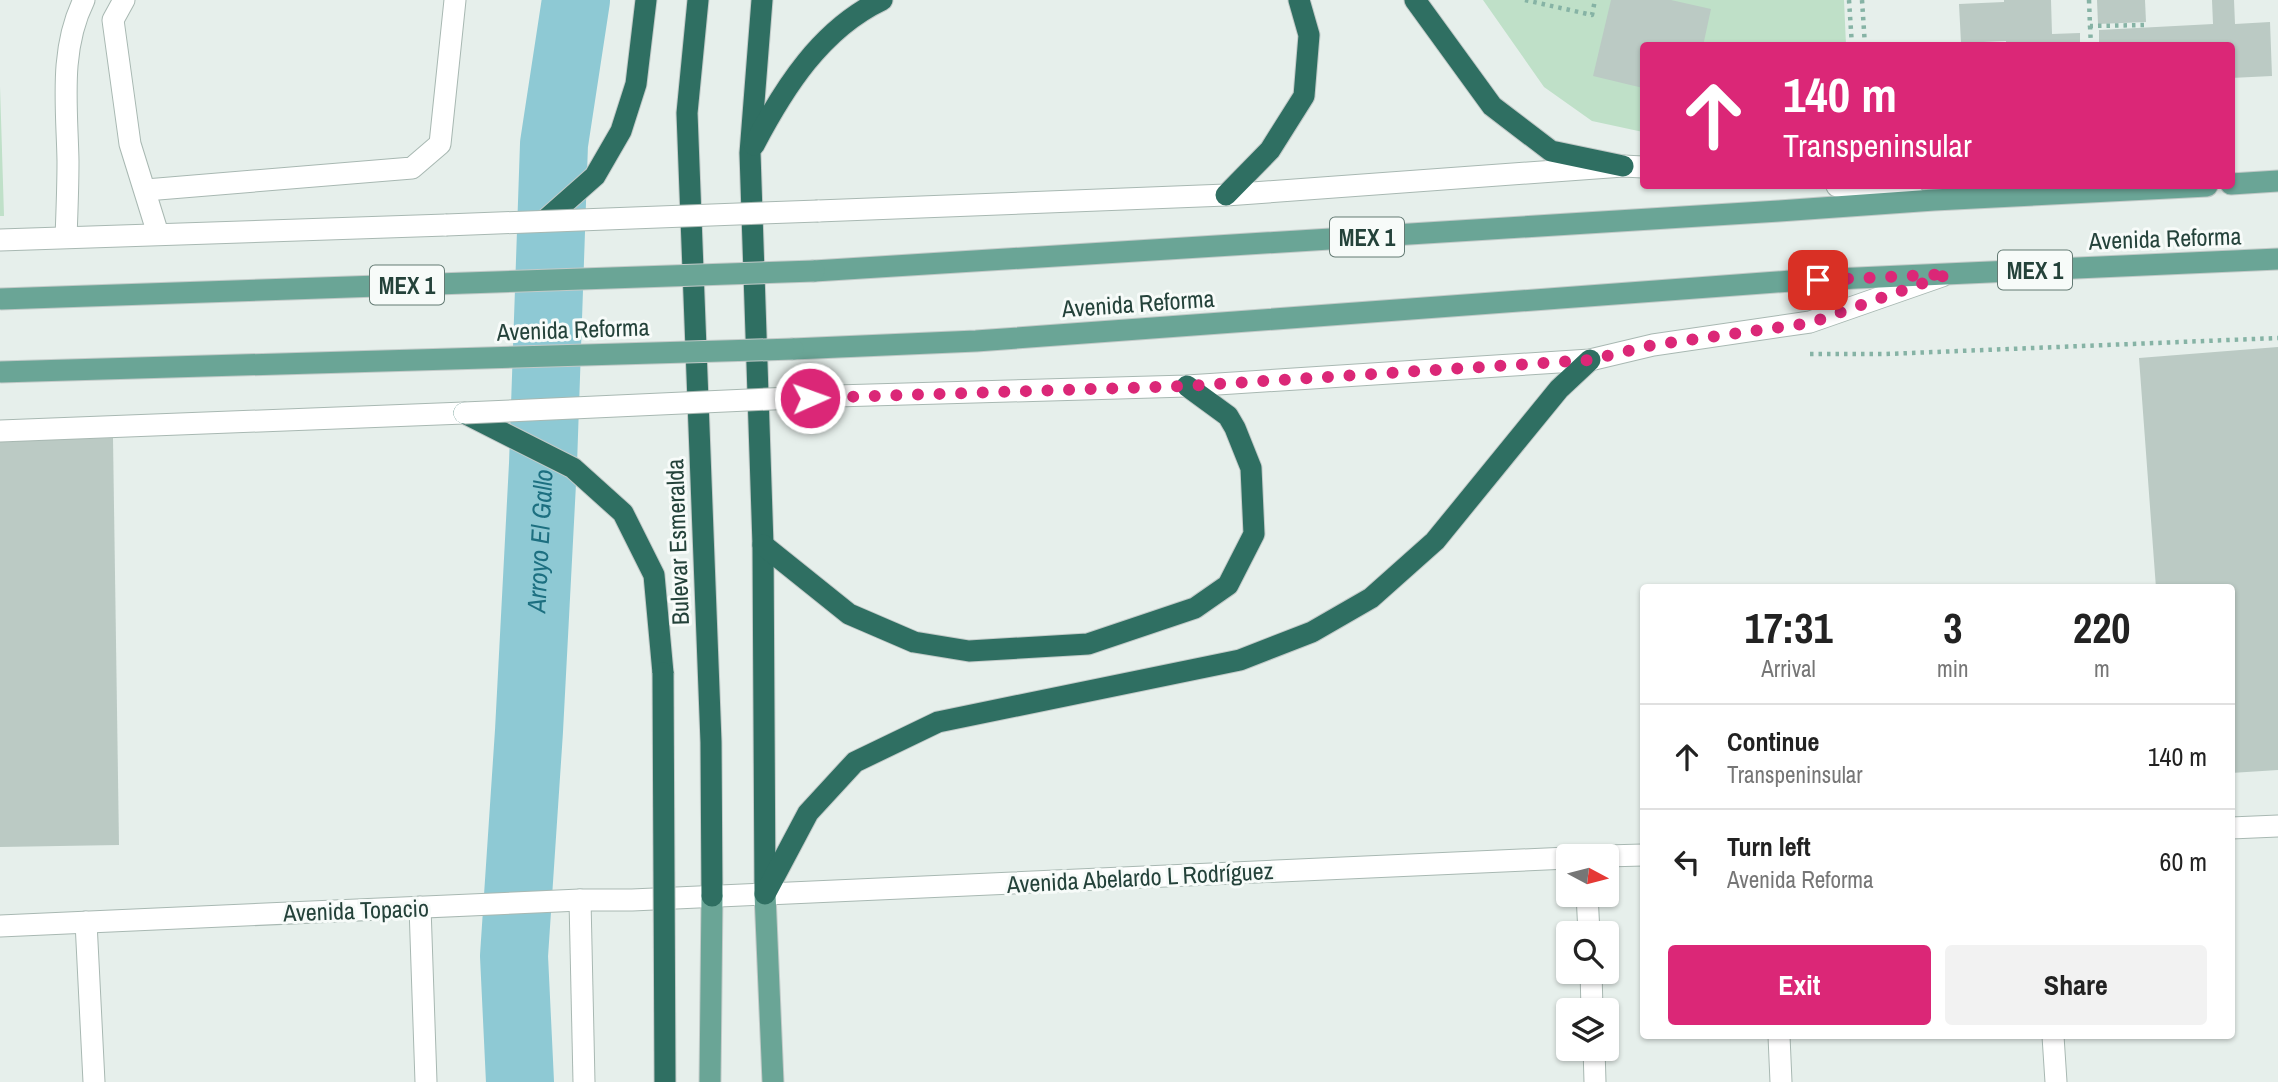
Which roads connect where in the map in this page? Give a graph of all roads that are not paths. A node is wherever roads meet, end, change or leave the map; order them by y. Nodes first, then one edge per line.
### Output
1 (84, 0) edge
2 (124, 0) edge
3 (455, 0) edge
4 (646, 0) edge
5 (698, 0) edge
6 (762, 0) edge
7 (882, 0) edge
8 (1299, 0) edge
9 (1415, 0) edge
10 (750, 153) junction
11 (1633, 167) edge
12 (2278, 181) edge
13 (2235, 184) edge
14 (1858, 189) edge
15 (2148, 189) edge
16 (146, 190) junction
17 (1226, 195) junction
18 (1934, 200) junction
19 (544, 221) junction
20 (158, 234) junction
21 (66, 237) junction
22 (0, 240) edge
23 (2278, 260) edge
24 (1949, 274) junction
25 (0, 299) edge
26 (1590, 360) junction
27 (0, 372) edge
28 (1187, 386) junction
29 (464, 413) junction
30 (0, 431) edge
31 (763, 545) junction
32 (2278, 826) edge
33 (2235, 828) edge
34 (1640, 855) edge
35 (1619, 856) edge
36 (1556, 859) edge
37 (765, 894) junction
38 (712, 896) junction
39 (580, 900) junction
40 (422, 907) junction
41 (86, 922) junction
42 (0, 926) edge
43 (1779, 1039) edge
44 (2053, 1039) edge
45 (1594, 1061) edge
46 (94, 1082) edge
47 (426, 1082) edge
48 (584, 1082) edge
49 (665, 1082) edge
50 (710, 1082) edge
51 (773, 1082) edge
52 (1595, 1082) edge
53 (1781, 1082) edge
54 (2056, 1082) edge

1 - 21 street
2 - 16 street
3 - 16 street
4 - 19 highway
5 - 38 highway, Bulevar Esmeralda
6 - 10 highway
7 - 10 highway
8 - 17 highway
9 - 11 highway
10 - 31 highway
11 - 17 street
12 - 13 main road
14 - 18 street
15 - 18 main road, Avenida Reforma / MEX 1
16 - 20 street
17 - 19 street, bridge
18 - 25 main road, Avenida Reforma / MEX 1, bridge
19 - 20 street, bridge
20 - 21 street
21 - 22 street
23 - 24 main road, Avenida Reforma / MEX 1
24 - 26 street
24 - 27 main road, Avenida Reforma / MEX 1, bridge
26 - 28 street
26 - 37 highway
28 - 29 street, bridge
28 - 31 highway
29 - 30 street
29 - 49 highway, bridge
31 - 37 highway
32 - 33 street
34 - 35 street
36 - 37 street, Avenida Abelardo L Rodríguez
37 - 38 street, Avenida Abelardo L Rodríguez
37 - 51 main road
38 - 39 street, Avenida Topacio
38 - 50 main road, Bulevar Esmeralda
39 - 40 street, Avenida Topacio
39 - 48 street
40 - 41 street, Avenida Topacio
40 - 47 street
41 - 42 street, Avenida Topacio
41 - 46 street
43 - 53 street
44 - 54 street
45 - 52 street

